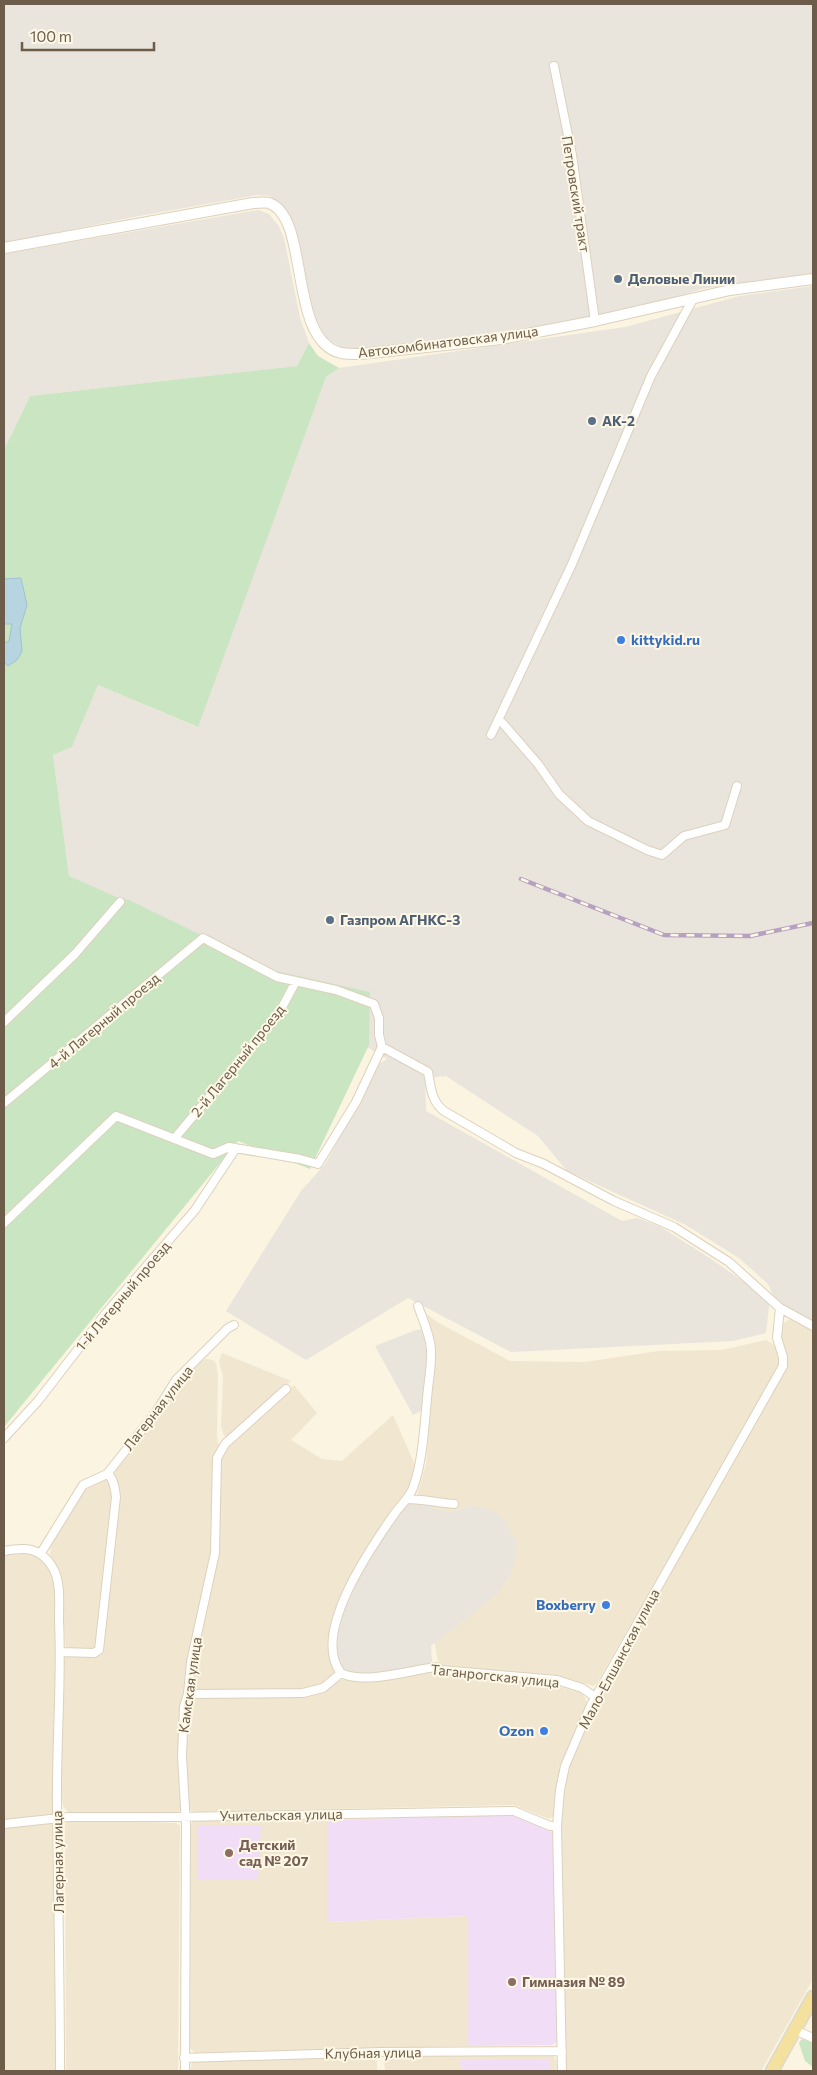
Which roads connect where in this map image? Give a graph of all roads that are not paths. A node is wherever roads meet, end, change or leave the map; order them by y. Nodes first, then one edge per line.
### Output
1 (554, 66) dead end
2 (4, 248) edge
3 (813, 279) edge
4 (693, 299) junction
5 (595, 321) junction
6 (498, 719) junction
7 (491, 735) dead end
8 (737, 786) dead end
9 (120, 902) dead end
10 (296, 981) junction
11 (4, 1022) edge
12 (382, 1047) junction
13 (4, 1102) edge
14 (174, 1139) junction
15 (236, 1148) junction
16 (4, 1223) edge
17 (418, 1306) dead end
18 (780, 1308) junction
19 (234, 1325) dead end
20 (813, 1326) edge
21 (286, 1389) dead end
22 (4, 1438) edge
23 (107, 1474) junction
24 (407, 1499) junction
25 (454, 1504) dead end
26 (4, 1551) edge
27 (41, 1553) junction
28 (60, 1652) junction
29 (342, 1674) junction
30 (188, 1694) junction
31 (595, 1697) junction
32 (185, 1817) junction
33 (58, 1818) junction
34 (4, 1824) edge
35 (557, 1826) junction
36 (813, 1997) edge
37 (795, 2030) junction
38 (813, 2038) edge
39 (562, 2051) junction
40 (184, 2058) junction
41 (60, 2071) edge
42 (185, 2071) edge
43 (562, 2071) edge
44 (772, 2071) edge

1 - 5 street, Петровский тракт
2 - 5 street, Автокомбинатовская улица
3 - 4 street, Автокомбинатовская улица
4 - 5 street, Автокомбинатовская улица
4 - 6 street
6 - 7 street
6 - 8 street
9 - 11 street
10 - 12 street
10 - 13 street, 4-й Лагерный проезд
10 - 14 street, 2-й Лагерный проезд
12 - 15 street
12 - 18 street
14 - 15 street
14 - 16 street
15 - 22 street, 1-й Лагерный проезд
17 - 24 street
18 - 20 street
18 - 31 street, Мало-Елшанская улица
19 - 23 street, Лагерная улица
21 - 30 street, Камская улица
23 - 27 street, Лагерная улица
23 - 28 street
24 - 25 street
24 - 29 street
26 - 27 street
27 - 28 street, Лагерная улица
28 - 33 street, Лагерная улица
29 - 30 street
29 - 31 street, Таганрогская улица
30 - 32 street, Камская улица
31 - 35 street, Мало-Елшанская улица
32 - 33 street, Учительская улица
32 - 35 street, Учительская улица
32 - 40 street, Камская улица
33 - 34 street, Учительская улица
33 - 41 street, Лагерная улица
35 - 39 street, Мало-Елшанская улица
36 - 37 main road
37 - 38 street
37 - 44 main road
39 - 40 street, Клубная улица
39 - 43 street, Мало-Елшанская улица
40 - 42 street, Камская улица

